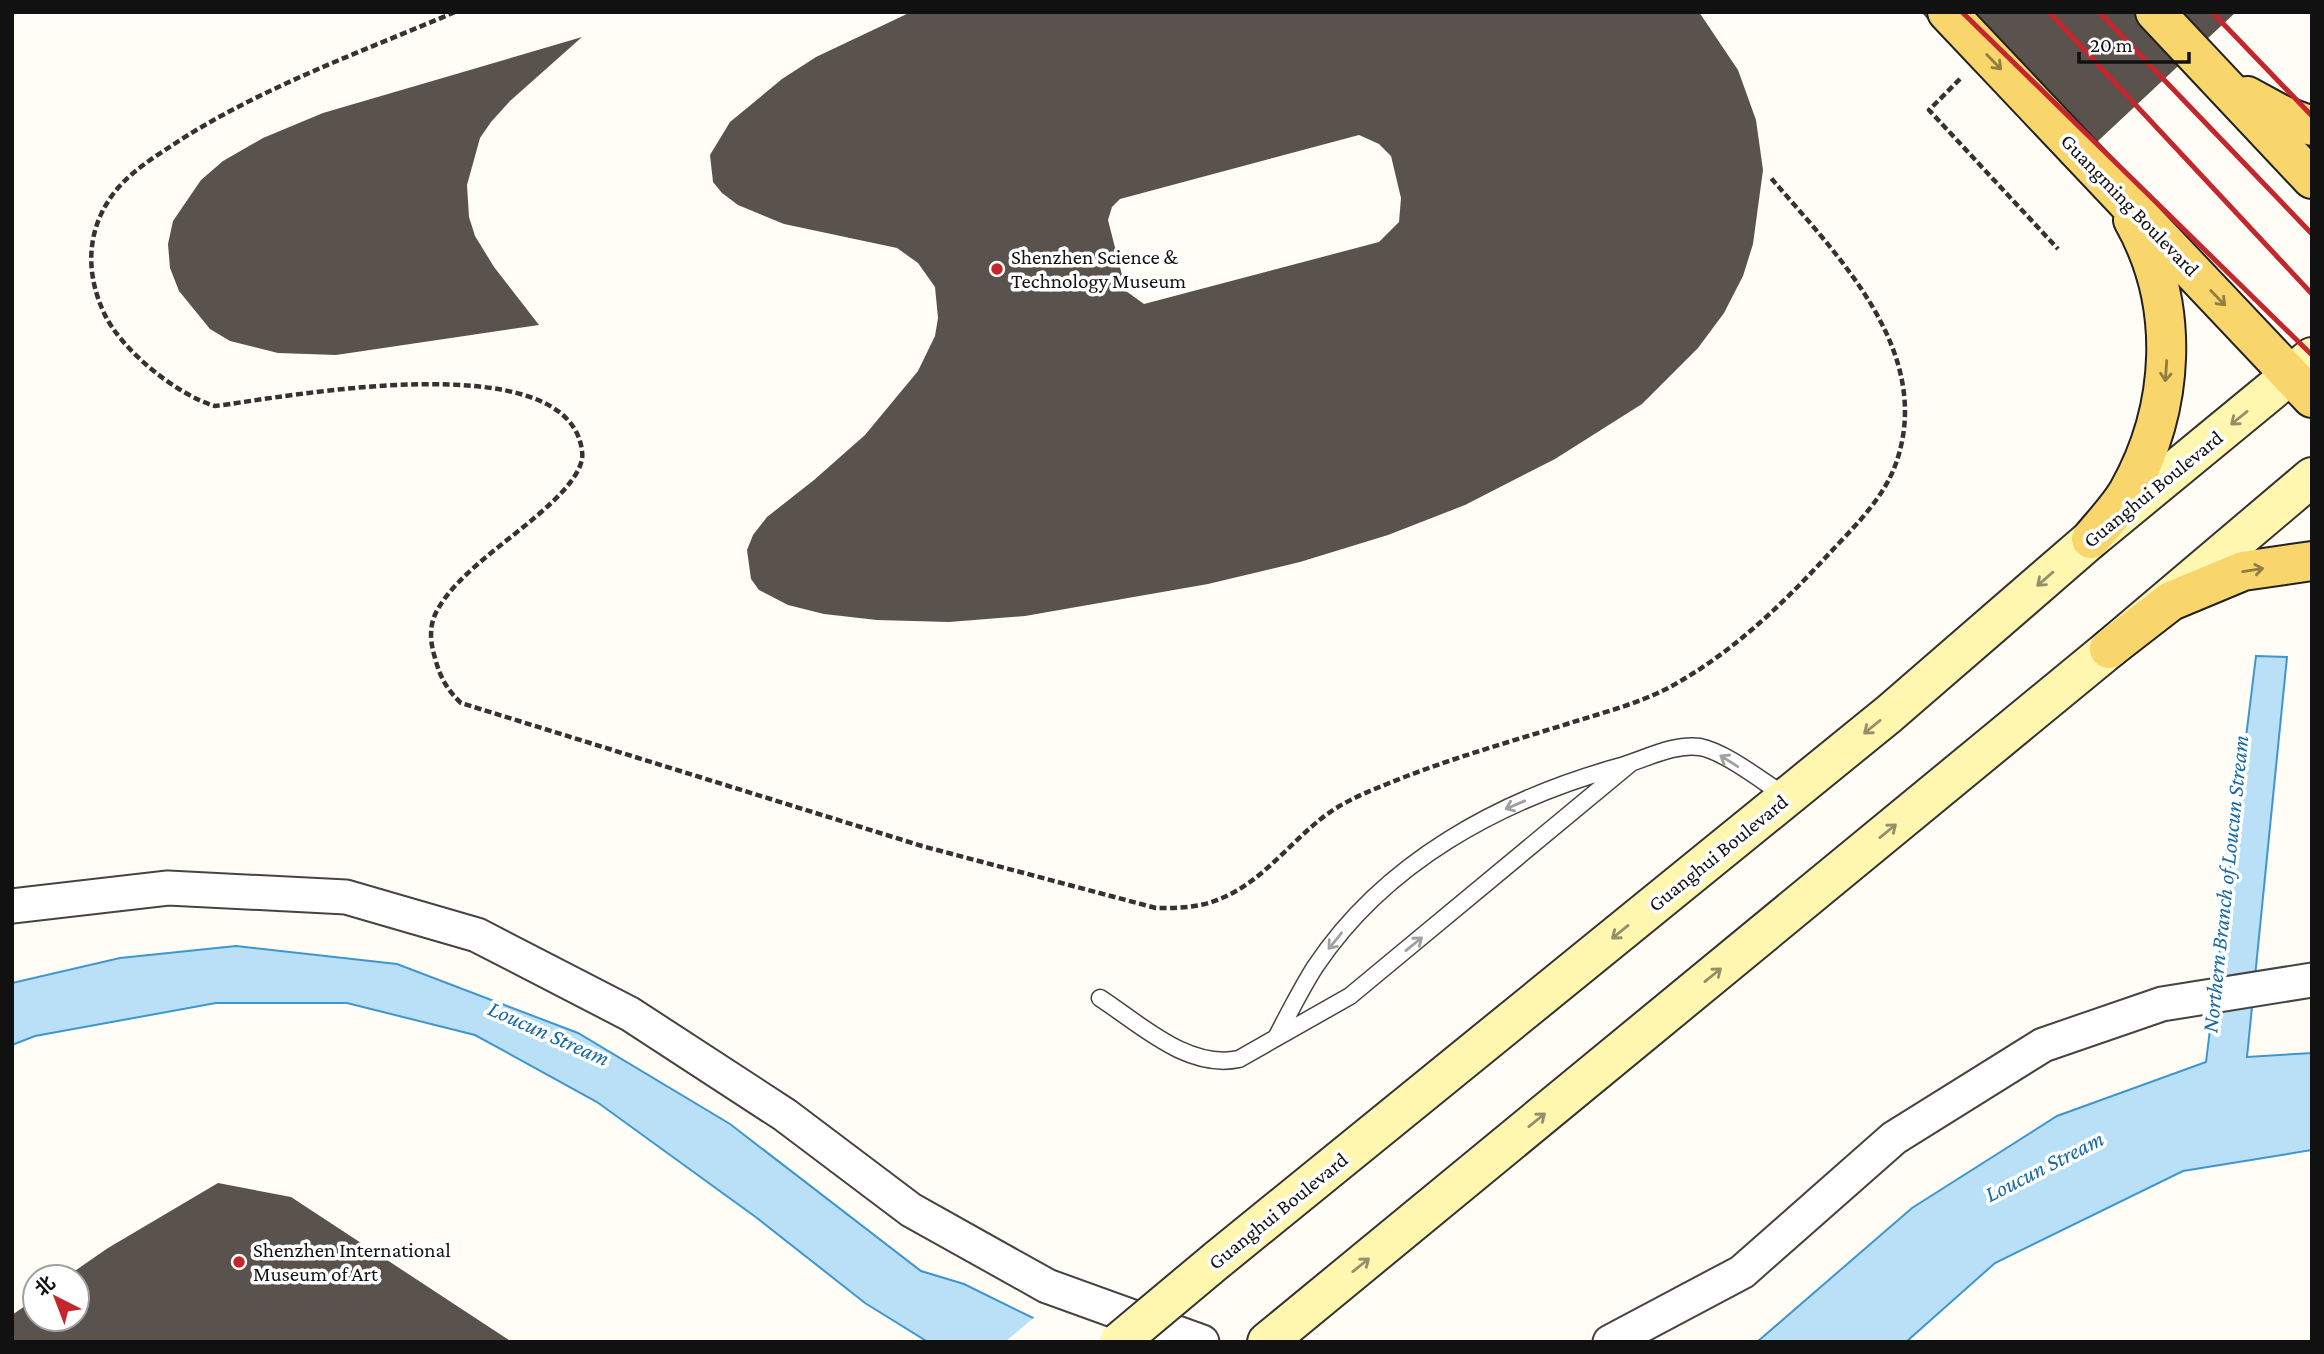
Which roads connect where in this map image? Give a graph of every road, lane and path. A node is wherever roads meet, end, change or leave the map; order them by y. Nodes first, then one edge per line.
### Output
1 (455, 12) edge
2 (1947, 12) edge
3 (2155, 12) edge
4 (2200, 61) junction
5 (1964, 75) dead end
6 (2312, 126) edge
7 (1771, 178) dead end
8 (2312, 179) edge
9 (2116, 191) junction
10 (2058, 249) dead end
11 (2305, 376) edge
12 (2312, 477) edge
13 (2091, 539) junction
14 (2312, 561) edge
15 (2109, 649) junction
16 (1631, 763) junction
17 (1787, 797) junction
18 (12, 906) edge
19 (2312, 980) edge
20 (1100, 998) dead end
21 (1277, 1036) junction
22 (1119, 1342) edge
23 (1202, 1342) edge
24 (1267, 1342) edge
25 (1610, 1342) edge

1 - 7 path
2 -> 9 main road, Guangming Boulevard
3 - 4 main road
4 - 6 main road
4 - 8 main road
5 - 10 path
9 -> 11 main road, Guangming Boulevard
9 -> 13 main road
11 -> 13 main road, Guanghui Boulevard
12 - 15 main road
13 -> 17 main road, Guanghui Boulevard
15 -> 14 main road
24 -> 15 main road
17 -> 16 lane
21 -> 16 lane
16 -> 21 lane
17 -> 22 main road, Guanghui Boulevard, bridge
18 - 23 street
19 - 25 street
20 - 21 lane

